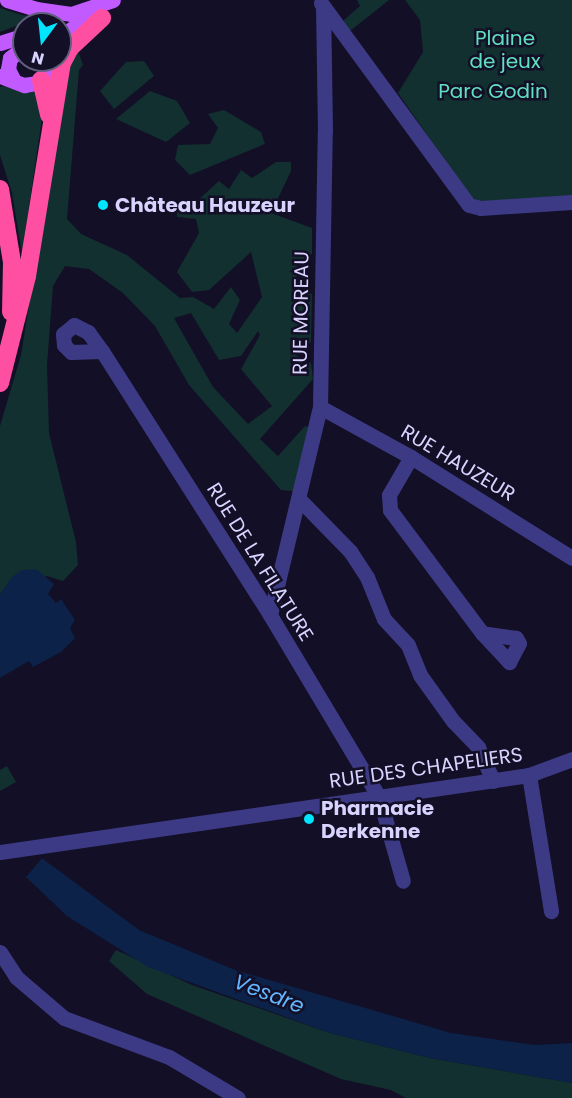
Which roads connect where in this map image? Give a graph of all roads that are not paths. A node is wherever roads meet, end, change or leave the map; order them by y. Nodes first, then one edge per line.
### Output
1 (7, 0) edge
2 (115, 0) edge
3 (127, 0) edge
4 (321, 3) edge
5 (100, 15) junction
6 (72, 21) edge
7 (72, 30) edge
8 (72, 36) edge
9 (5, 58) edge
10 (41, 72) edge
11 (46, 72) edge
12 (7, 77) edge
13 (45, 161) junction
14 (0, 189) edge
15 (572, 202) edge
16 (9, 347) junction
17 (102, 351) dead end
18 (0, 383) edge
19 (320, 407) junction
20 (411, 457) junction
21 (299, 499) junction
22 (572, 558) edge
23 (270, 615) junction
24 (482, 633) dead end
25 (572, 759) edge
26 (529, 775) junction
27 (493, 781) junction
28 (379, 797) junction
29 (0, 852) edge
30 (403, 881) dead end
31 (551, 911) dead end
32 (0, 952) edge
33 (238, 1098) edge

1 - 2 main road
2 - 5 main road
3 - 5 main road
4 - 15 street
4 - 19 street, RUE MOREAU
5 - 6 main road
5 - 7 main road
5 - 8 main road
5 - 13 highway
9 - 12 main road
10 - 12 main road
11 - 13 highway
13 - 16 highway
14 - 16 highway
16 - 18 highway
17 - 23 street, RUE DE LA FILATURE
19 - 20 street, RUE HAUZEUR
19 - 21 street, RUE MOREAU
20 - 22 street, RUE HAUZEUR
20 - 24 street
21 - 23 street, RUE MOREAU
21 - 27 street
23 - 28 street, RUE DE LA FILATURE
25 - 26 street, RUE DES CHAPELIERS
26 - 27 street, RUE DES CHAPELIERS
26 - 31 street
27 - 28 street, RUE DES CHAPELIERS
28 - 29 street, RUE DES CHAPELIERS
28 - 30 street, RUE DE LA FILATURE
32 - 33 street

